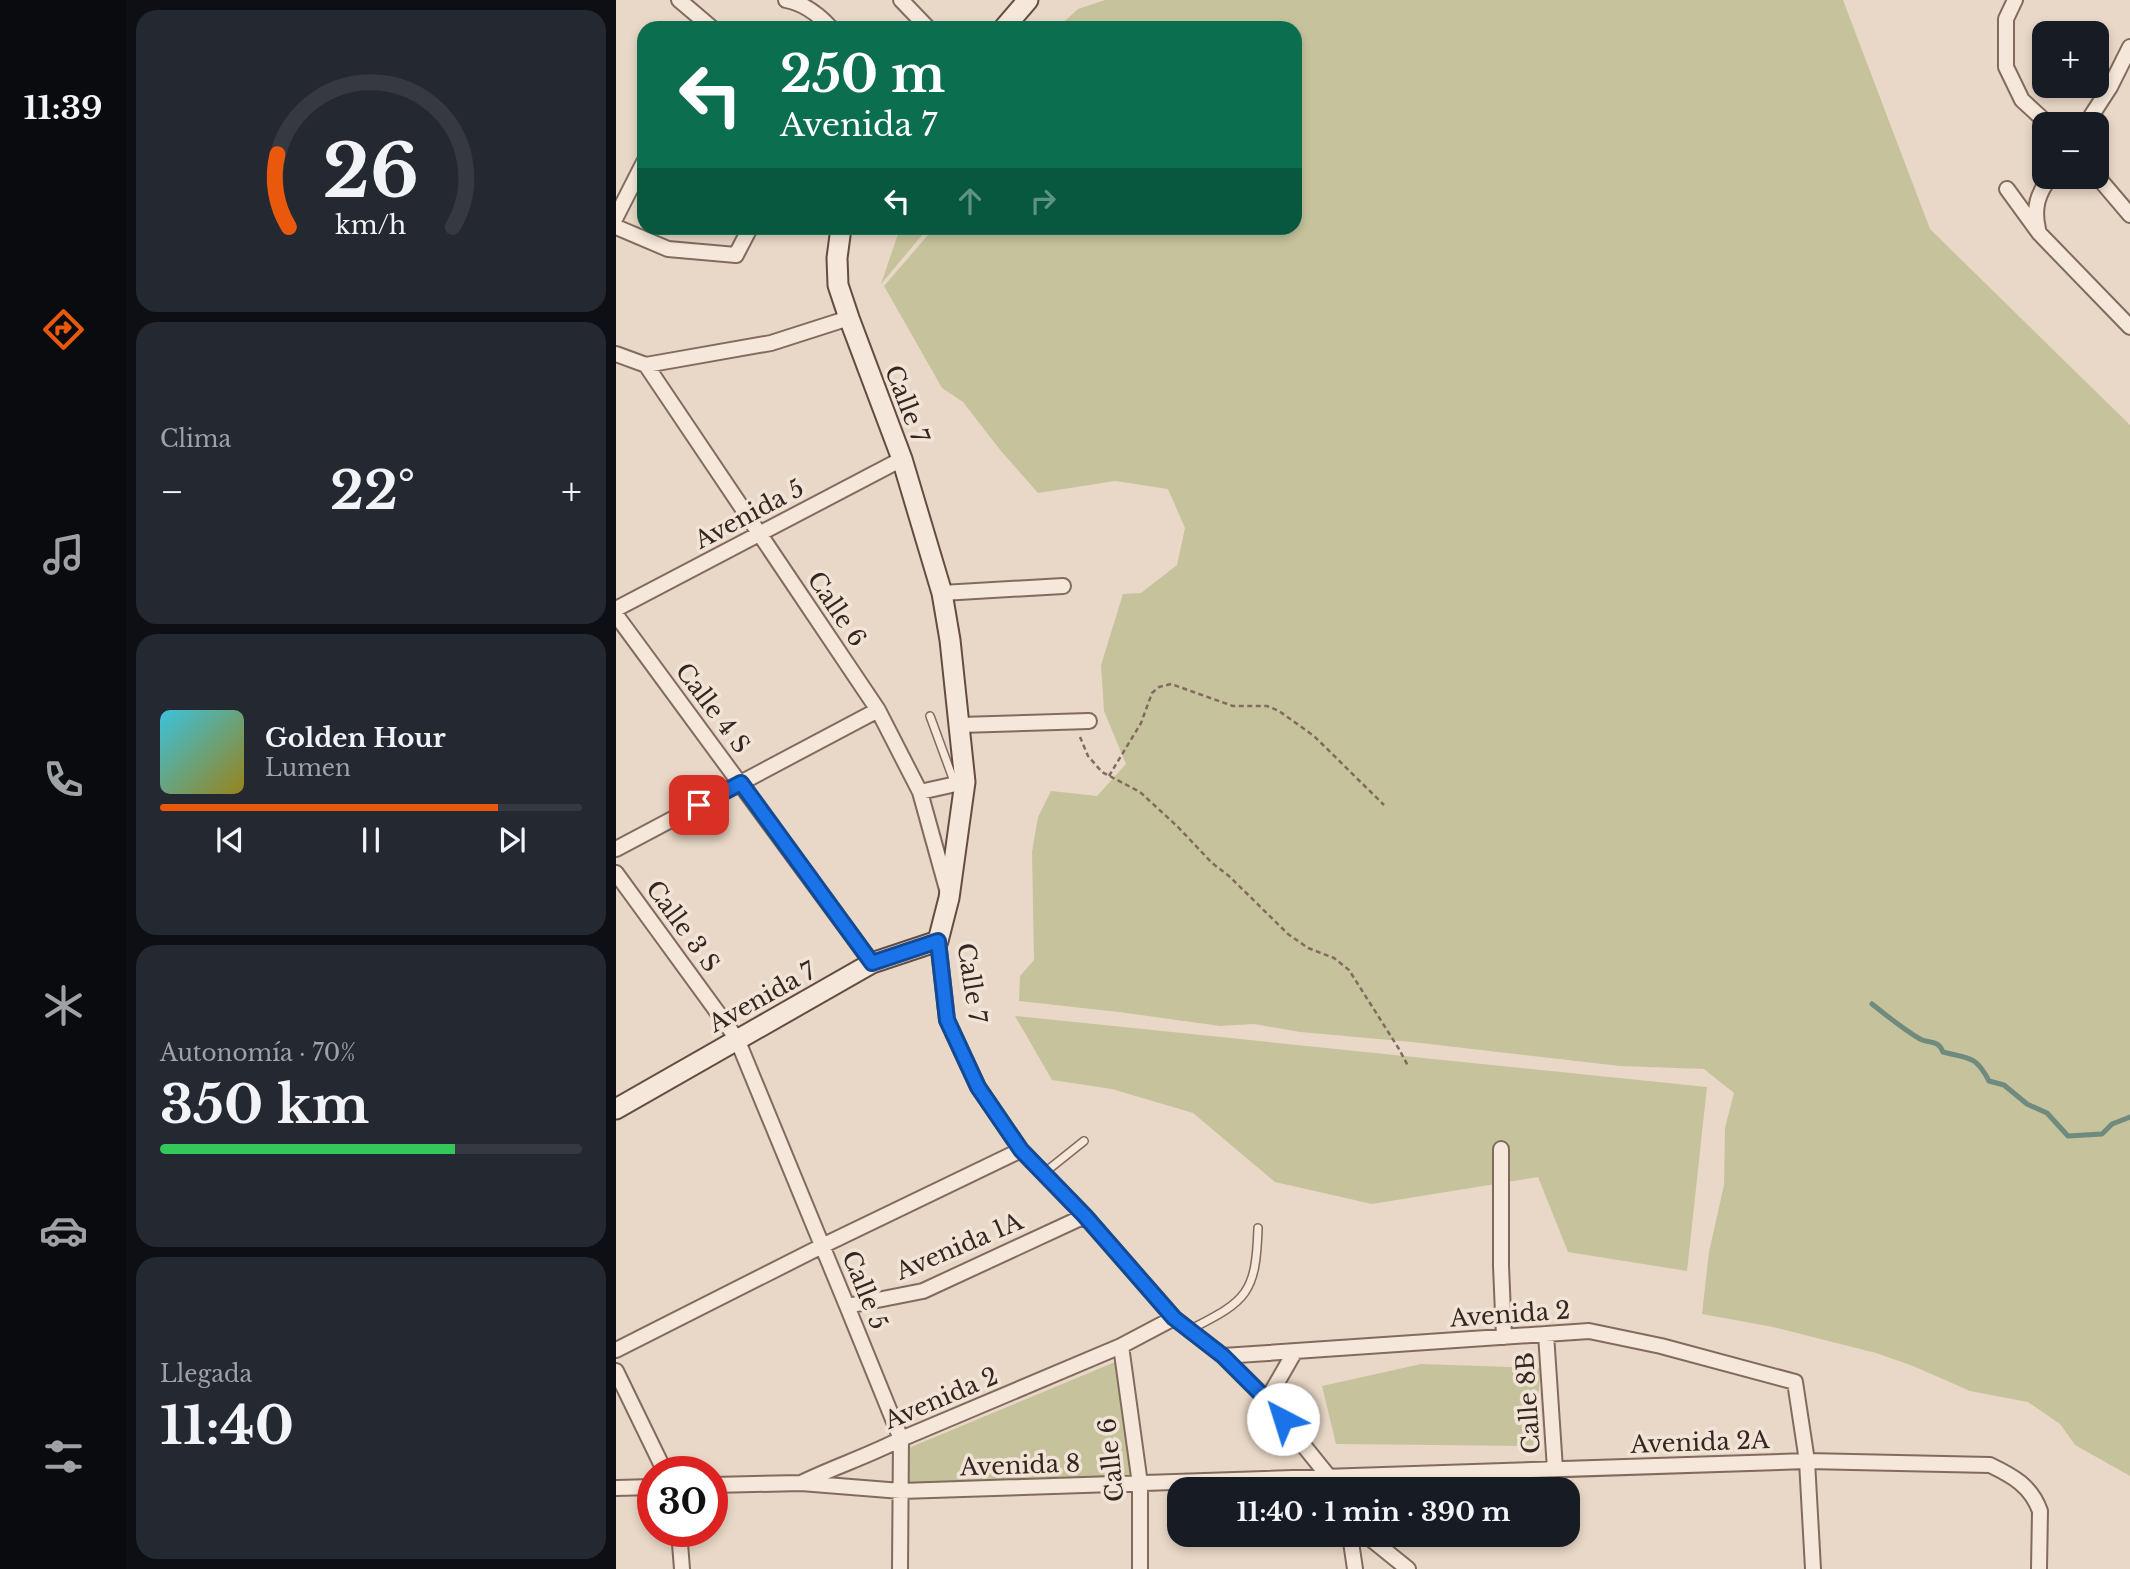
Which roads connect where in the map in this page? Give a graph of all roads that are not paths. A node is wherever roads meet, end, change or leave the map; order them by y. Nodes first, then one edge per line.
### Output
1 (679, 0) edge
2 (786, 0) edge
3 (901, 0) edge
4 (1028, 0) edge
5 (2015, 0) edge
6 (704, 21) edge
7 (824, 21) edge
8 (921, 21) edge
9 (1010, 21) edge
10 (2130, 47) edge
11 (2035, 112) edge
12 (2094, 112) edge
13 (637, 176) edge
14 (2007, 189) dead end
15 (2041, 189) edge
16 (2108, 189) edge
17 (2130, 215) edge
18 (616, 217) edge
19 (616, 227) edge
20 (2039, 233) junction
21 (746, 235) edge
22 (840, 235) edge
23 (849, 318) junction
24 (2130, 327) edge
25 (616, 354) edge
26 (646, 365) junction
27 (902, 460) junction
28 (760, 534) junction
29 (1063, 586) dead end
30 (942, 593) junction
31 (616, 609) edge
32 (616, 615) edge
33 (878, 710) junction
34 (930, 716) dead end
35 (1089, 721) dead end
36 (960, 725) junction
37 (741, 783) junction
38 (960, 783) junction
39 (920, 792) junction
40 (616, 849) edge
41 (616, 873) edge
42 (949, 898) junction
43 (938, 941) junction
44 (872, 963) junction
45 (737, 1039) junction
46 (616, 1109) edge
47 (1084, 1141) dead end
48 (1501, 1149) dead end
49 (1021, 1150) junction
50 (1044, 1174) junction
51 (1085, 1216) junction
52 (1258, 1228) dead end
53 (822, 1246) junction
54 (847, 1306) junction
55 (1174, 1318) junction
56 (1191, 1329) junction
57 (1546, 1334) junction
58 (1504, 1337) junction
59 (1121, 1346) junction
60 (616, 1350) edge
61 (1294, 1353) junction
62 (1223, 1356) junction
63 (616, 1371) edge
64 (1267, 1400) junction
65 (901, 1439) junction
66 (657, 1456) edge
67 (1807, 1461) junction
68 (1555, 1469) junction
69 (1326, 1477) edge
70 (1427, 1477) edge
71 (801, 1483) junction
72 (1140, 1484) junction
73 (1167, 1484) edge
74 (728, 1485) edge
75 (637, 1487) edge
76 (616, 1488) edge
77 (901, 1491) junction
78 (680, 1547) edge
79 (1352, 1547) edge
80 (1381, 1547) edge
81 (682, 1569) edge
82 (900, 1569) edge
83 (1140, 1569) edge
84 (1355, 1569) edge
85 (1408, 1569) edge
86 (1813, 1569) edge
87 (2039, 1569) edge

1 - 6 street
2 - 7 street
3 - 8 street
4 - 9 main road
5 - 11 street
10 - 12 street
13 - 18 street
14 - 20 street
15 - 20 street
16 - 17 street
19 - 21 street
20 - 24 street
22 - 23 main road, Calle 7
23 - 26 street
23 - 27 main road, Calle 7
25 - 26 street
26 - 28 street, Calle 6
27 - 28 street, Avenida 5
27 - 30 main road, Calle 7
28 - 31 street, Avenida 5
28 - 33 street, Calle 6
29 - 30 street
30 - 36 main road, Calle 7
32 - 37 street, Calle 4 S
33 - 37 street
33 - 39 street, Calle 6
34 - 38 lane
35 - 36 street
36 - 38 main road, Calle 7
37 - 40 street
37 - 44 street, Calle 4 S
38 - 39 street
38 - 42 main road, Calle 7
39 - 42 street, Calle 6
41 - 45 street, Calle 3 S
42 - 43 main road, Calle 7
43 - 44 main road, Avenida 7
43 - 49 street, Calle 7
44 - 45 main road, Avenida 7
45 - 46 main road, Avenida 7
45 - 53 street, Calle 5
47 - 50 lane
48 - 58 street
49 - 50 street, Calle 7
49 - 53 street
50 - 51 street, Calle 7
51 - 54 street, Avenida 1A
51 - 55 street, Calle 7
52 - 56 lane
53 - 54 street, Calle 5
53 - 60 street
54 - 65 street, Calle 5
55 - 56 street, Calle 7
55 - 59 street, Avenida 2
56 - 62 street, Calle 7
57 - 58 street, Avenida 2
57 - 67 street, Avenida 2
57 - 68 street, Calle 8B
58 - 61 street, Avenida 2
59 - 65 street, Avenida 2
59 - 72 street, Calle 6
61 - 62 street, Avenida 2
61 - 64 street
62 - 64 street, Calle 7
63 - 66 street
64 - 69 street, Calle 7
65 - 71 street, Avenida 2
65 - 77 street, Calle 5
67 - 68 street, Avenida 2A
67 - 86 street
67 - 87 street, Avenida 2A
68 - 70 street, Avenida 2A
71 - 74 street, Avenida 8
71 - 77 street, Avenida 8
72 - 73 street, Avenida 8
72 - 77 street, Avenida 8
72 - 83 street, Calle 6
75 - 76 street
77 - 82 street, Calle 5
78 - 81 street
79 - 84 street
80 - 85 street

